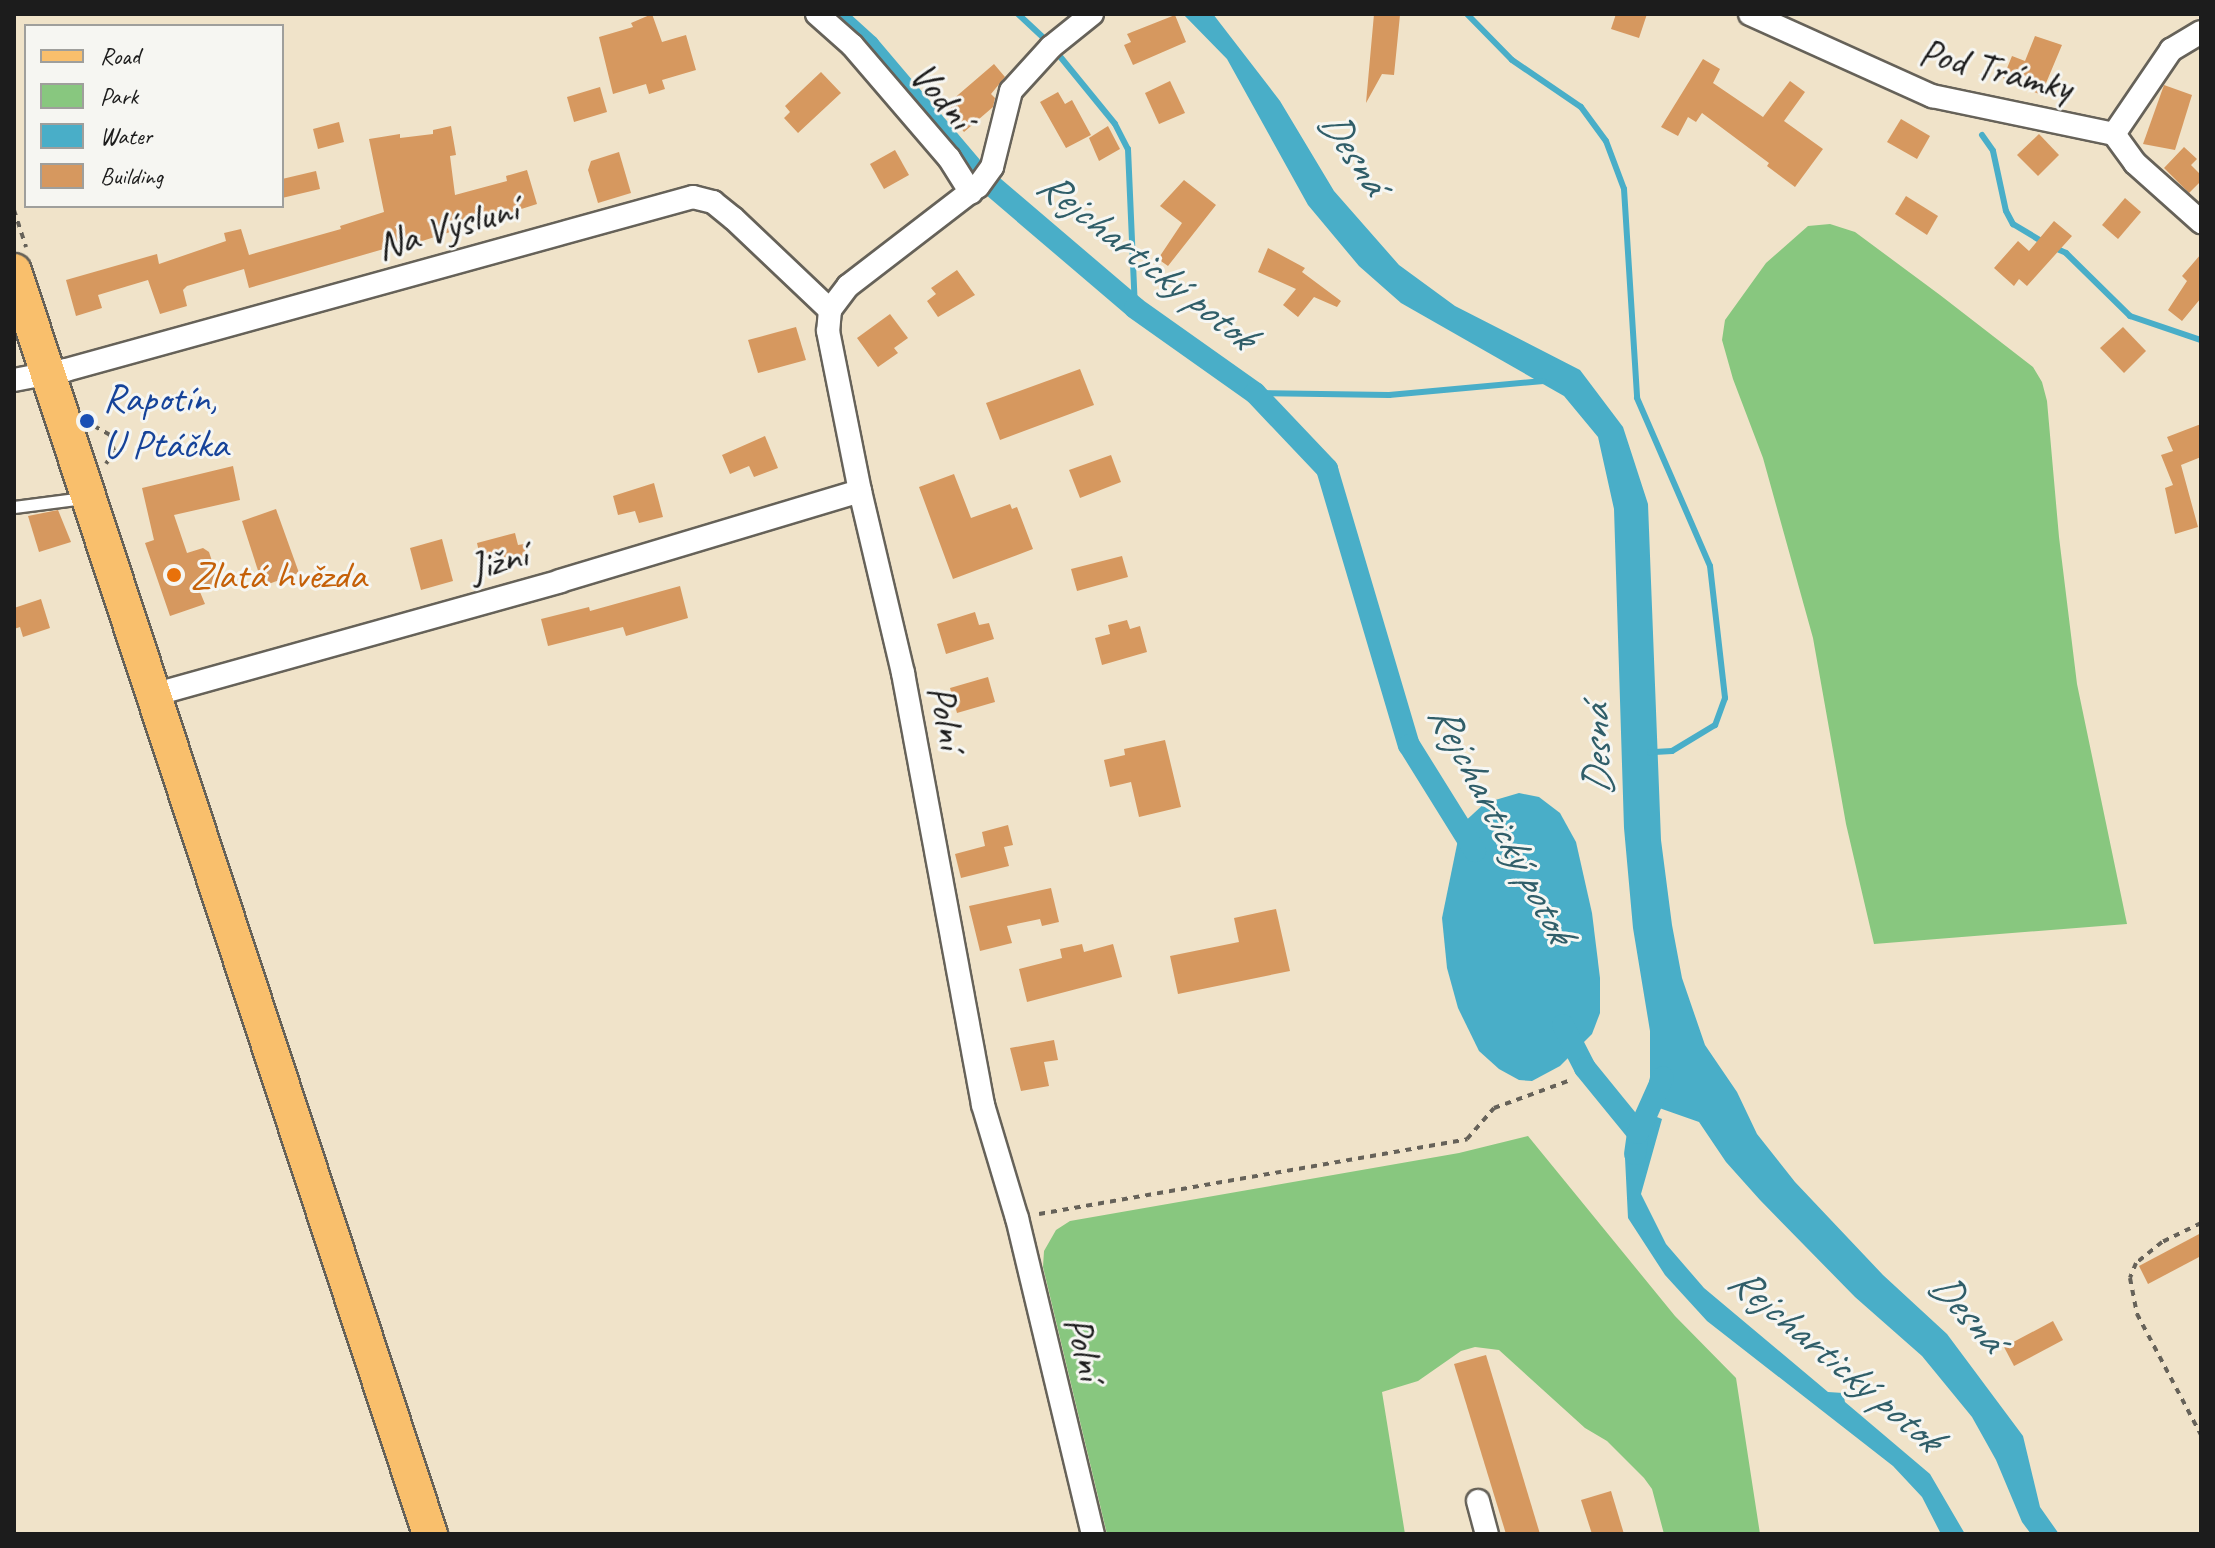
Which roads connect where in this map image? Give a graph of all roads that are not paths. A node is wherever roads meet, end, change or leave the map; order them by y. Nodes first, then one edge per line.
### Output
1 (817, 14) edge
2 (1092, 14) edge
3 (1750, 14) edge
4 (2201, 32) edge
5 (2114, 134) junction
6 (975, 190) junction
7 (2201, 222) edge
8 (14, 271) edge
9 (830, 310) junction
10 (47, 374) junction
11 (14, 380) edge
12 (860, 491) junction
13 (88, 498) junction
14 (14, 507) edge
15 (153, 695) junction
16 (1478, 1501) dead end
17 (430, 1534) edge
18 (1093, 1534) edge
19 (1487, 1534) edge

1 - 6 street, Vodní
2 - 6 street
3 - 5 street, Pod Trámky
4 - 5 street
5 - 7 street, Pod Trámky
6 - 9 street
8 - 10 main road
9 - 10 street, Na Výsluní
9 - 12 street, Polní
10 - 11 street, Na Výsluní
10 - 13 main road
12 - 15 street, Jižní
12 - 18 street, Polní
13 - 14 lane
13 - 15 main road
15 - 17 main road
16 - 19 street

